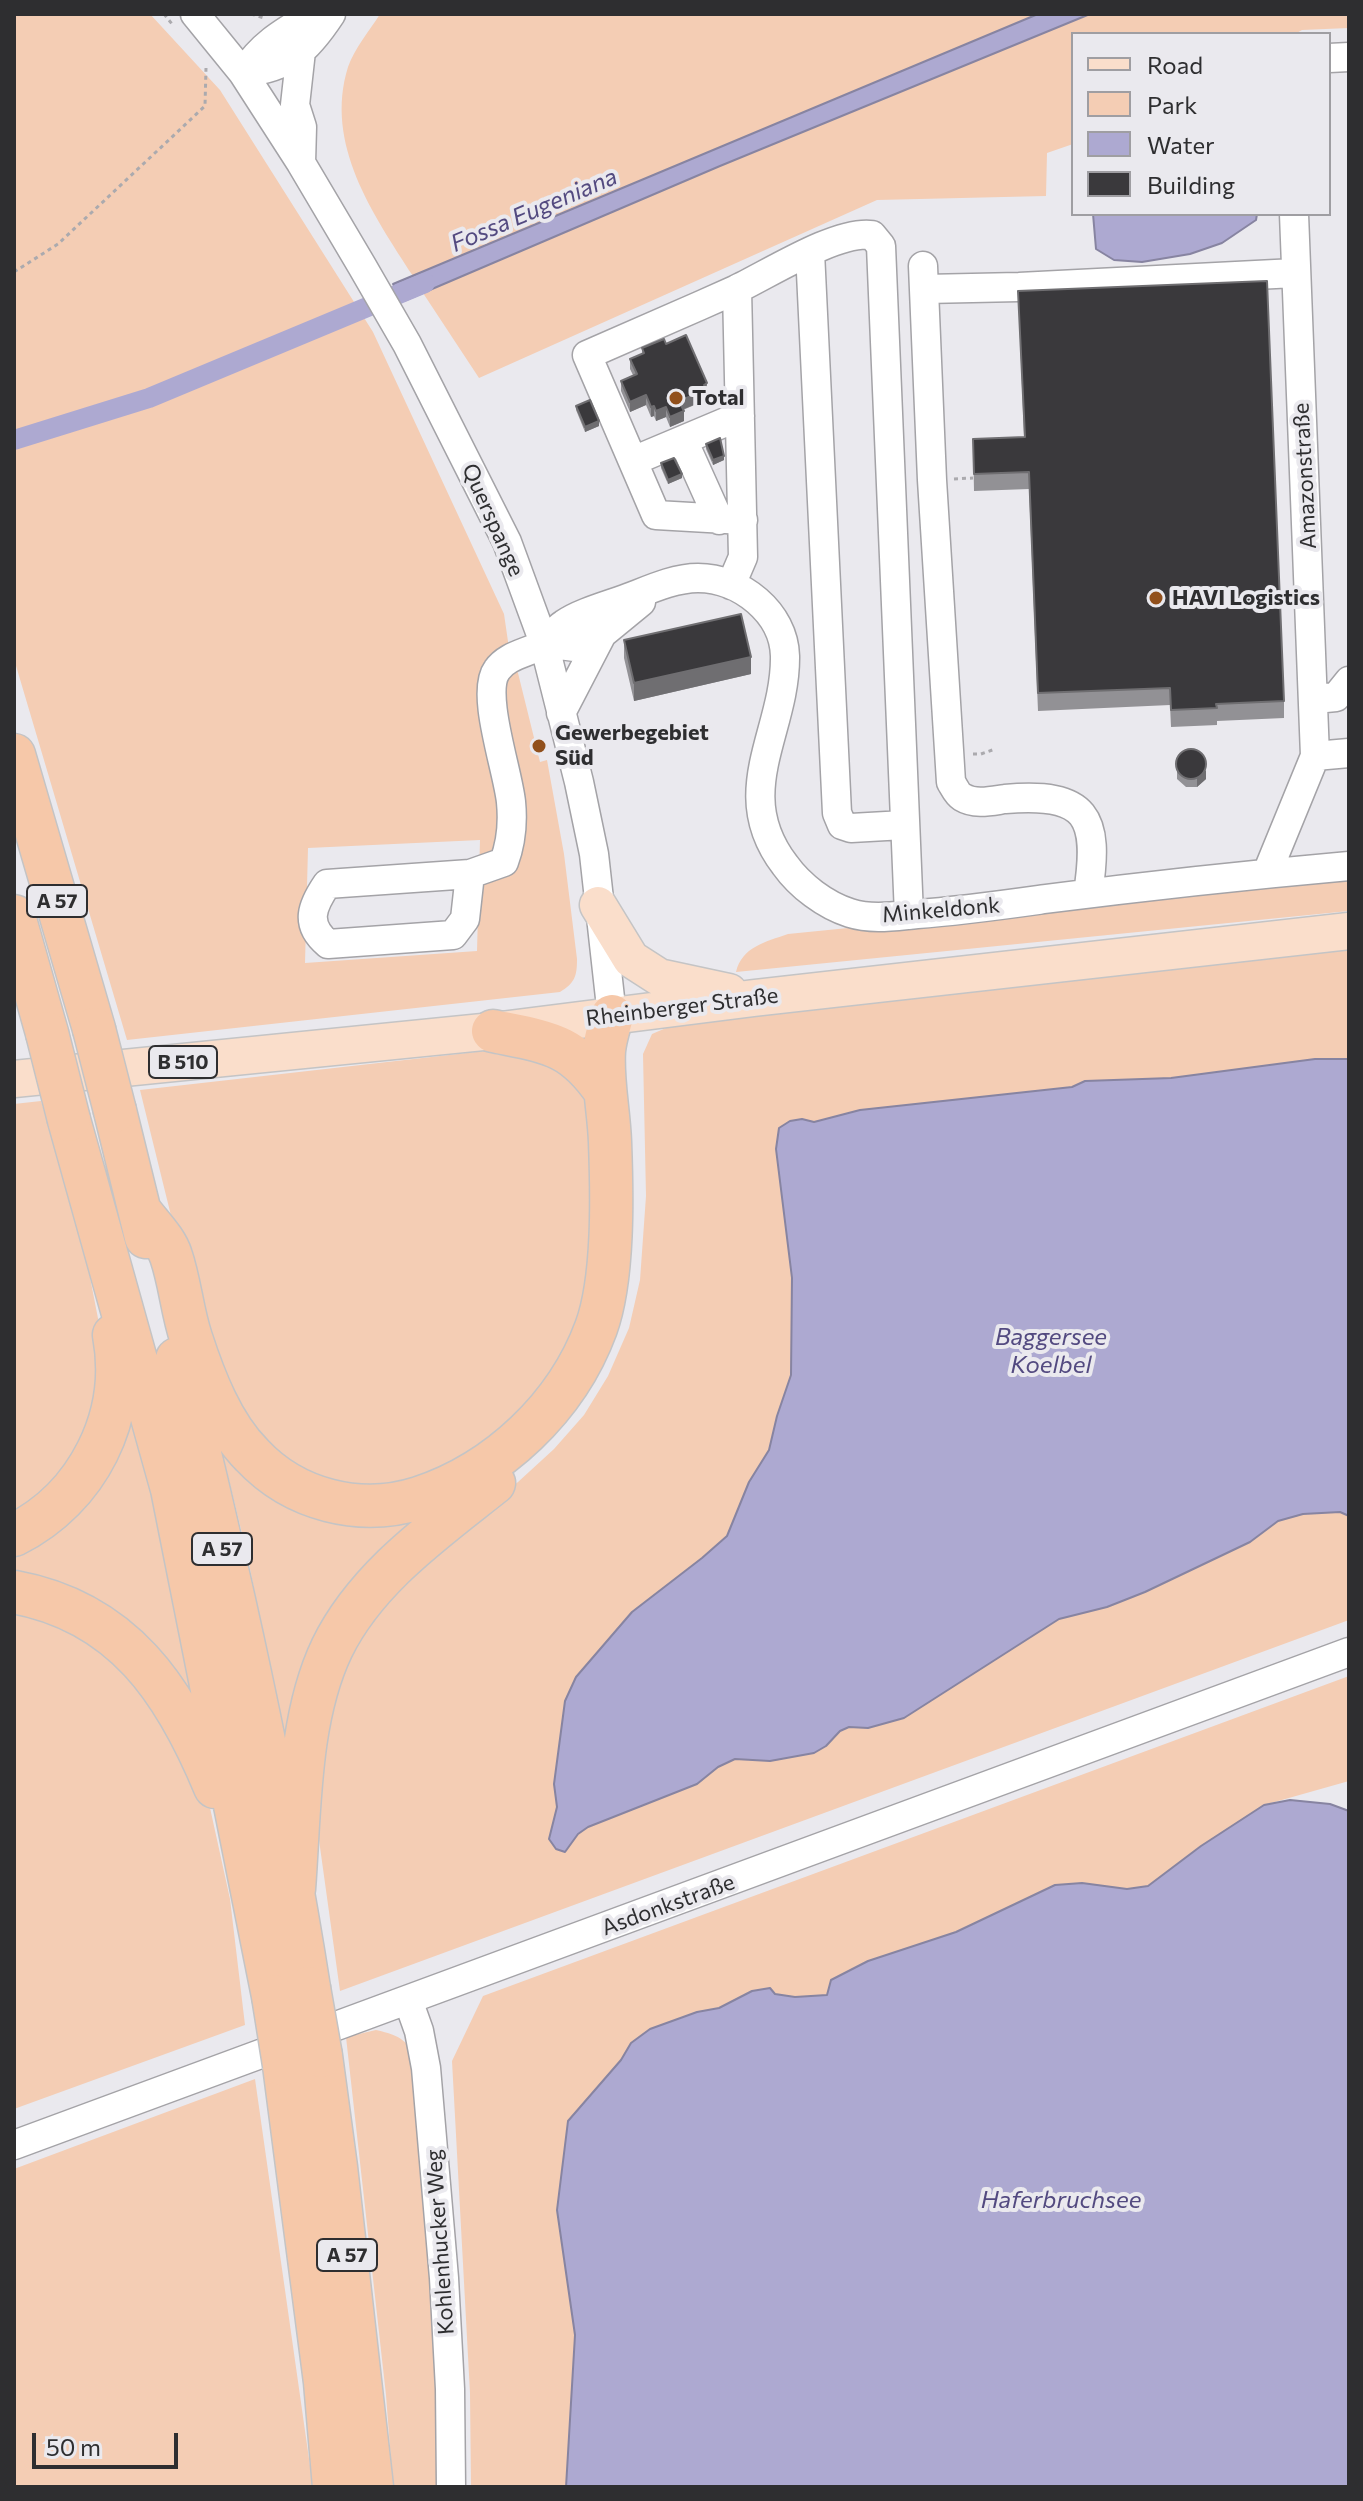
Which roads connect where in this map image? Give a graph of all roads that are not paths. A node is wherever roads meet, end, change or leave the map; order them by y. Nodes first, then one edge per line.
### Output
1 (195, 14) edge
2 (314, 14) edge
3 (331, 14) edge
4 (301, 51) junction
5 (243, 73) junction
6 (301, 163) junction
7 (1294, 216) edge
8 (810, 252) junction
9 (1295, 273) junction
10 (737, 289) junction
11 (740, 416) junction
12 (683, 440) junction
13 (633, 461) junction
14 (731, 520) junction
15 (664, 584) junction
16 (731, 585) junction
17 (602, 634) junction
18 (544, 643) junction
19 (1349, 681) edge
20 (1315, 699) junction
21 (561, 713) junction
22 (1349, 753) edge
23 (14, 755) edge
24 (1315, 756) junction
25 (904, 825) junction
26 (1349, 866) edge
27 (1267, 873) junction
28 (470, 874) junction
29 (1088, 893) junction
30 (598, 905) junction
31 (909, 915) junction
32 (14, 916) edge
33 (1349, 931) edge
34 (754, 998) junction
35 (612, 1016) junction
36 (493, 1031) junction
37 (14, 1079) edge
38 (605, 1091) junction
39 (140, 1211) junction
40 (115, 1279) junction
41 (14, 1535) edge
42 (14, 1592) edge
43 (1349, 1652) edge
44 (249, 1868) junction
45 (294, 1889) junction
46 (291, 1992) junction
47 (408, 2000) junction
48 (303, 2060) junction
49 (14, 2145) edge
50 (334, 2487) edge
51 (372, 2487) edge
52 (451, 2487) edge

1 - 5 street, Querspange
2 - 5 street
3 - 4 street
4 - 5 street
4 - 6 street
5 - 6 street, Querspange
6 - 18 street, Querspange
7 - 9 street, Amazonstraße
8 - 10 street
8 - 25 street
8 - 25 street
9 - 20 street, Amazonstraße
9 - 29 street
10 - 11 street
10 - 13 street
11 - 12 street
11 - 14 street
12 - 13 street
12 - 14 street
13 - 14 street
14 - 16 street
15 - 16 street, Minkeldonk
15 - 17 street
15 - 18 street, Minkeldonk
16 - 31 street, Minkeldonk
17 - 18 street
17 - 21 street
18 - 21 street, Querspange
18 - 28 street
19 - 20 street
20 - 24 street, Amazonstraße
21 - 30 street, Querspange
22 - 24 street
23 - 39 highway, A 57, bridge
24 - 27 street, Amazonstraße
25 - 31 street
26 - 27 street, Minkeldonk
27 - 29 street, Minkeldonk
28 - 28 street
29 - 31 street, Minkeldonk
30 - 34 main road
30 - 35 street, Querspange
32 - 40 highway, A 57, bridge
33 - 34 main road, Rheinberger Straße
34 - 35 main road, Rheinberger Straße
35 - 36 main road, Rheinberger Straße / B 510
35 - 38 highway
35 - 45 highway
36 - 37 main road, Rheinberger Straße / B 510
36 - 38 highway
38 - 39 highway
39 - 45 highway, A 57
40 - 41 highway
40 - 44 highway, A 57
42 - 44 highway
43 - 47 street, Asdonkstraße
44 - 46 highway, A 57
45 - 46 highway, A 57
46 - 48 highway, A 57, bridge
47 - 49 street, Asdonkstraße
47 - 52 street, Kohlenhucker Weg
48 - 50 highway, A 57
48 - 51 highway, A 57

